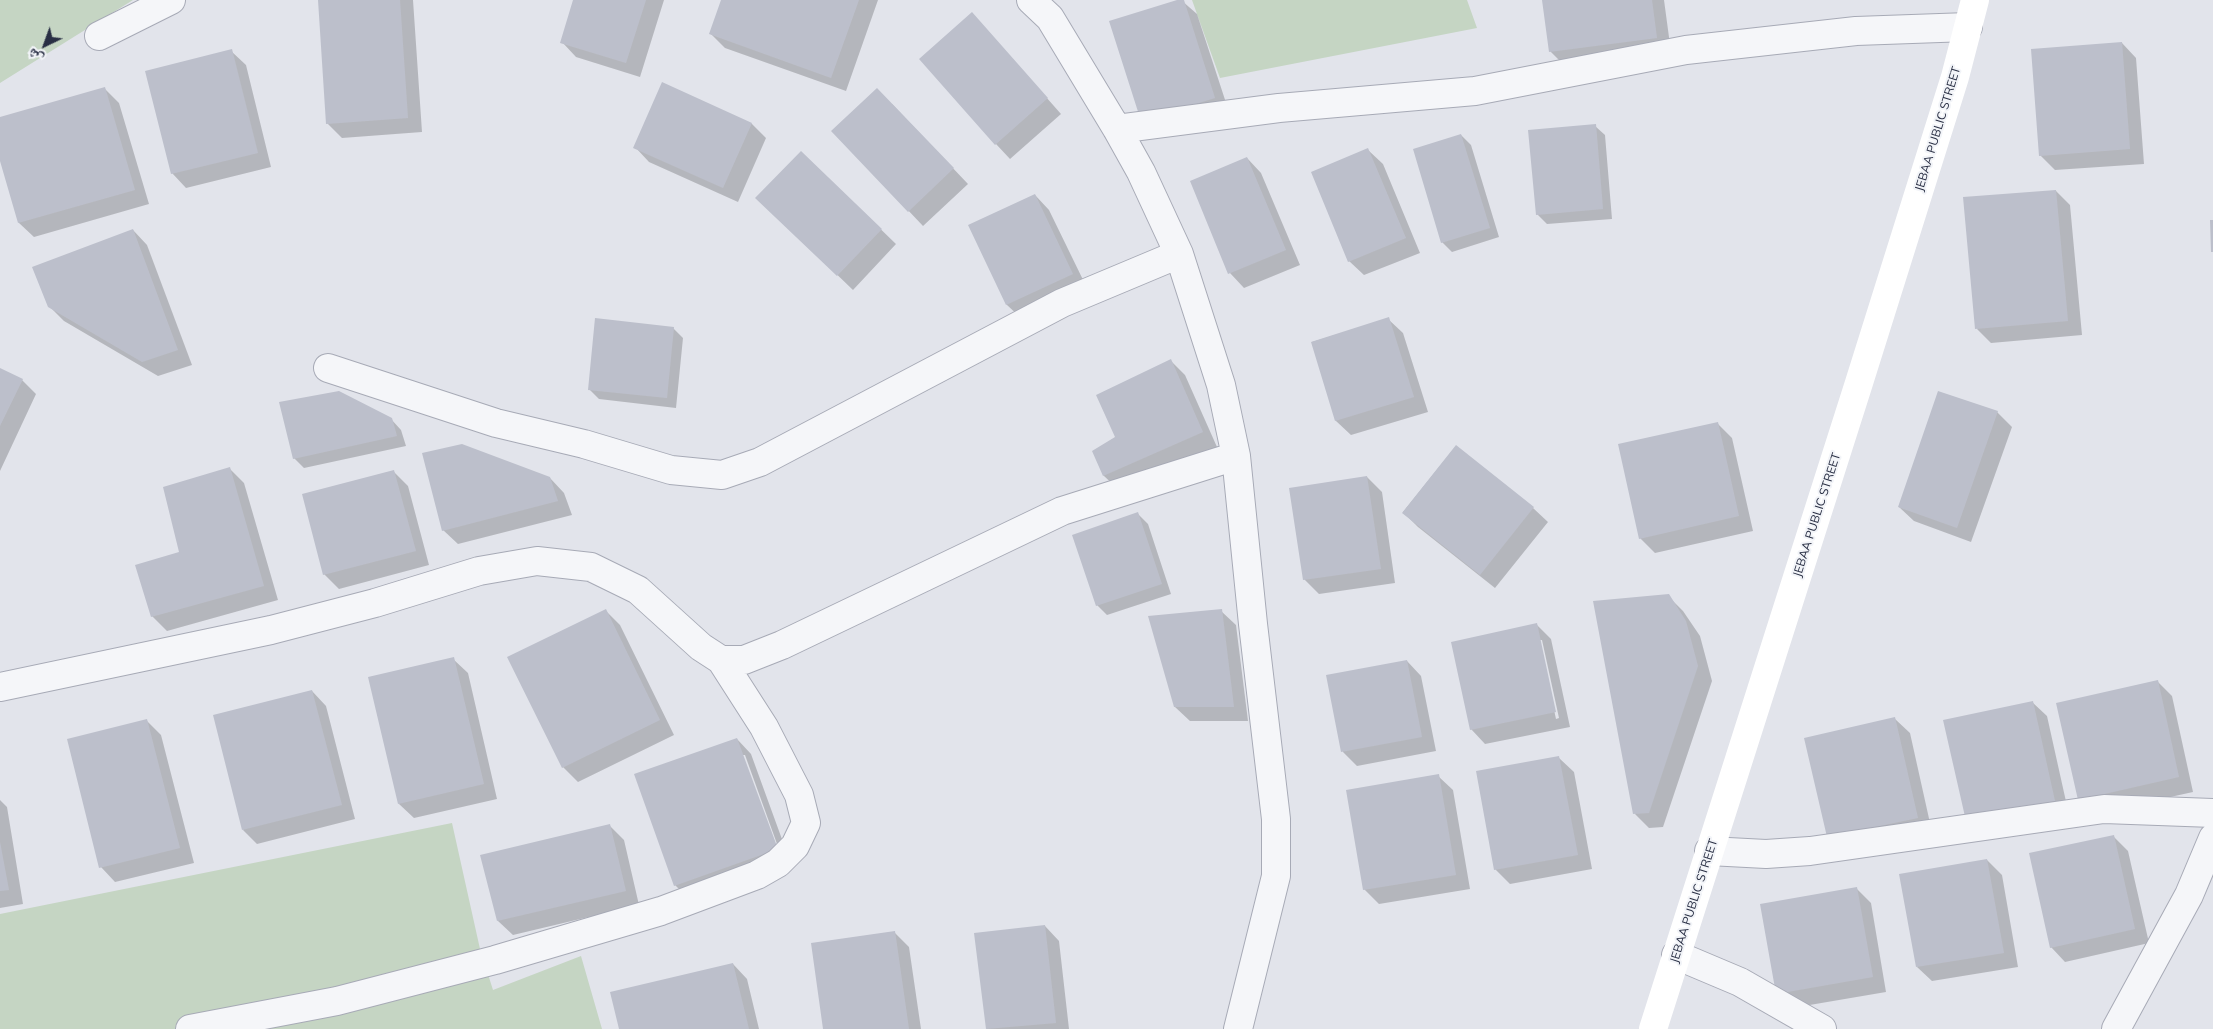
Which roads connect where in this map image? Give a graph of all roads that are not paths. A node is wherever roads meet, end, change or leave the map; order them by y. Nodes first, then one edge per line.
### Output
1 (171, 0) edge
2 (1031, 0) edge
3 (1975, 0) edge
4 (1968, 27) junction
5 (99, 36) dead end
6 (1117, 129) junction
7 (1179, 254) junction
8 (328, 368) dead end
9 (1236, 456) junction
10 (721, 660) junction
11 (2, 681) edge
12 (2213, 813) edge
13 (2213, 838) edge
14 (1710, 851) junction
15 (1676, 955) junction
16 (190, 1029) edge
17 (1238, 1029) edge
18 (1653, 1029) edge
19 (1822, 1029) edge
20 (2116, 1029) edge

1 - 5 street
2 - 6 street
3 - 4 main road, JEBAA PUBLIC STREET
4 - 6 street
4 - 14 main road, JEBAA PUBLIC STREET
6 - 7 street
7 - 8 street
7 - 9 street
9 - 10 street
9 - 17 street
10 - 11 street
10 - 16 street
12 - 14 street
13 - 20 street
14 - 15 main road, JEBAA PUBLIC STREET
15 - 18 main road, JEBAA PUBLIC STREET
15 - 19 street

